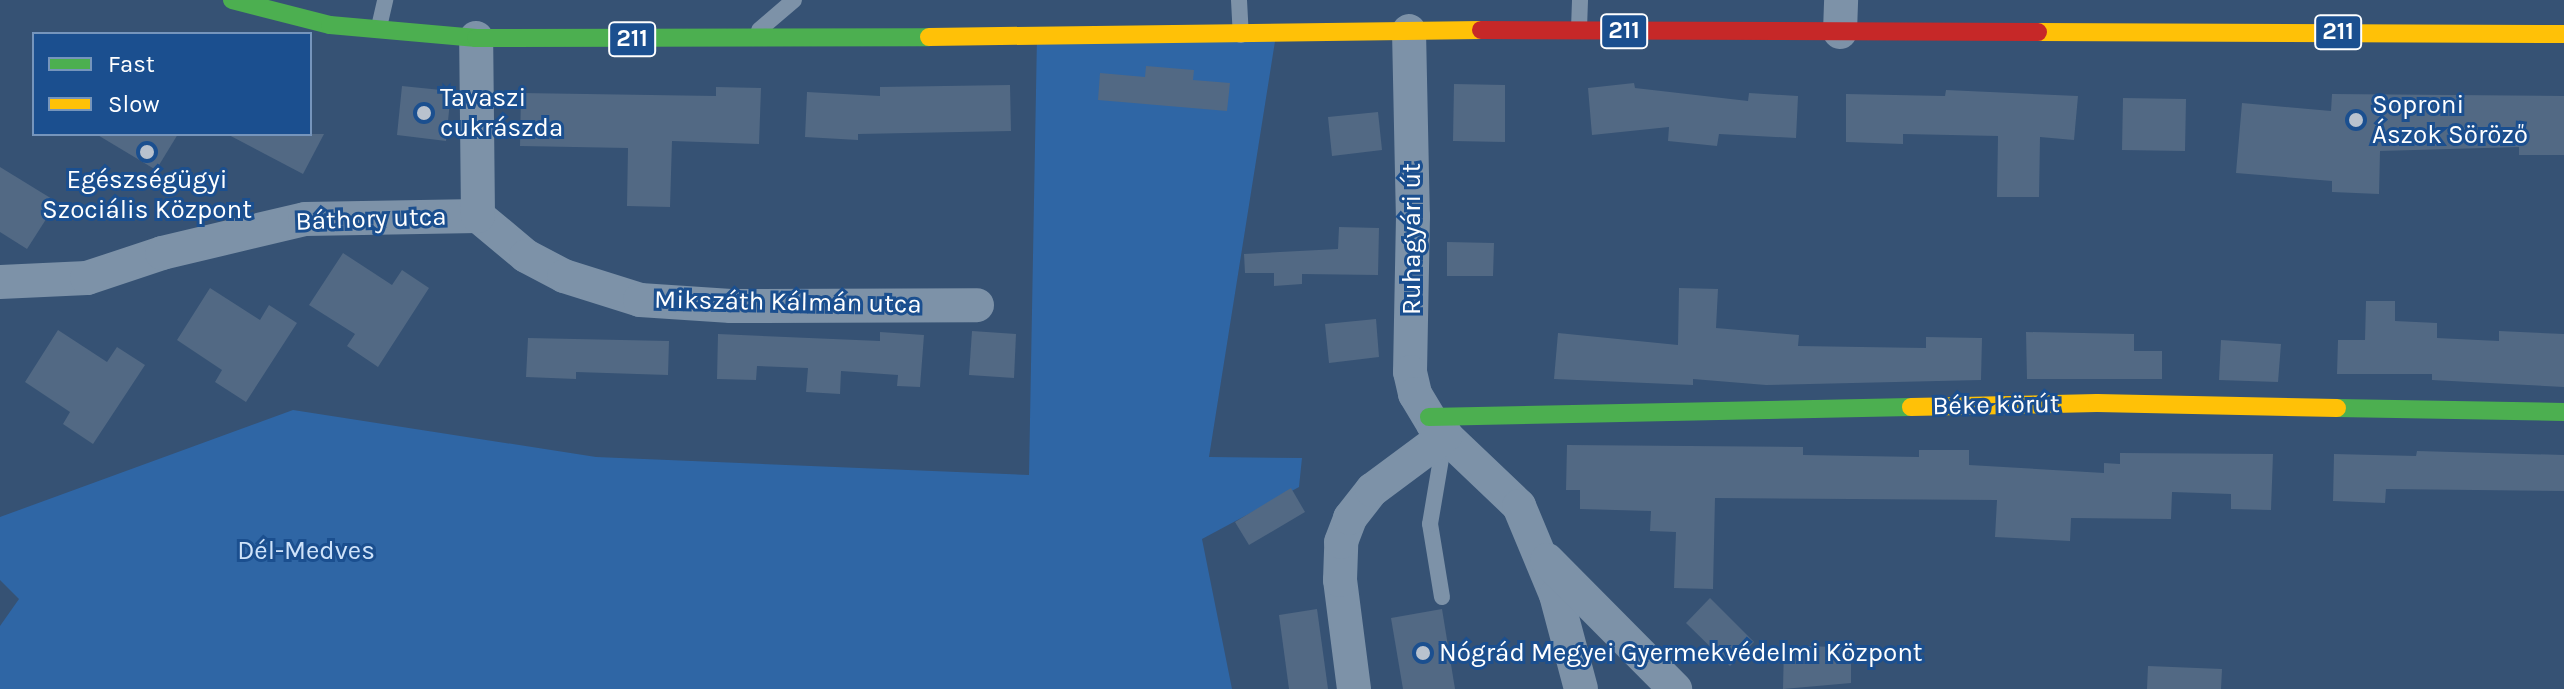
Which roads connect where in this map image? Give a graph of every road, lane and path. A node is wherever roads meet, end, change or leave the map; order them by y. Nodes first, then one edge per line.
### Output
1 (232, 0) edge
2 (385, 0) edge
3 (794, 0) edge
4 (1239, 0) edge
5 (1580, 0) edge
6 (1840, 16) edge
7 (1409, 31) junction
8 (1579, 31) junction
9 (378, 32) junction
10 (2564, 34) edge
11 (1242, 36) junction
12 (476, 38) junction
13 (749, 39) junction
14 (478, 216) junction
15 (0, 282) edge
16 (977, 305) dead end
17 (2564, 412) edge
18 (1437, 426) junction
19 (1541, 554) junction
20 (1442, 597) dead end
21 (1354, 689) edge
22 (1581, 689) edge
23 (1675, 689) edge

1 - 9 main road, 211
2 - 9 lane
3 - 13 lane
4 - 11 lane
5 - 8 lane
6 - 8 main road, 211
6 - 10 main road, 211
7 - 8 main road, 211
7 - 11 main road, 211
7 - 18 street, Ruhagyári út
9 - 12 main road, 211
11 - 13 main road, 211
12 - 13 main road, 211
12 - 14 street, Báthory utca
14 - 15 street, Báthory utca
14 - 16 street, Mikszáth Kálmán utca
17 - 18 main road, Béke körút
18 - 19 street, Ruhagyári út
18 - 20 lane
18 - 21 street
19 - 22 street, Ruhagyári út
19 - 23 street

